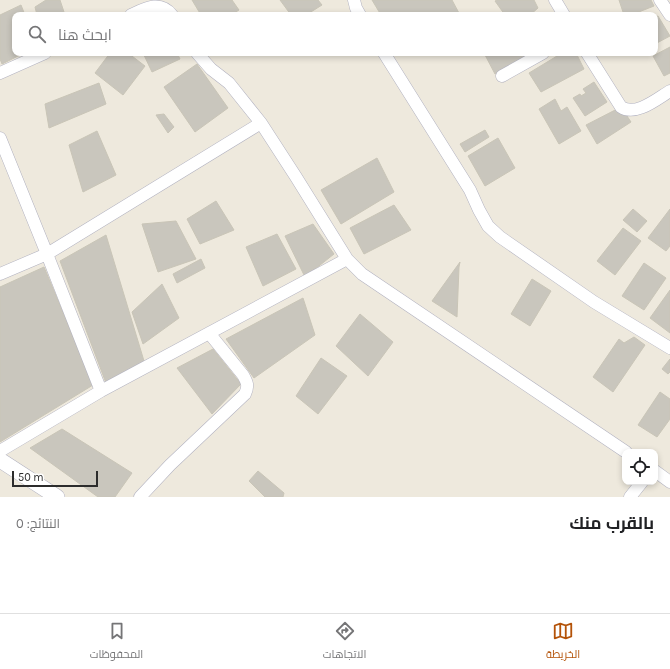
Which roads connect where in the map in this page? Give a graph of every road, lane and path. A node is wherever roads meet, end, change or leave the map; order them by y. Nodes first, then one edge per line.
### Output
1 (354, 0) edge
2 (555, 0) edge
3 (660, 0) edge
4 (138, 12) edge
5 (170, 12) edge
6 (358, 12) edge
7 (562, 12) edge
8 (670, 16) edge
9 (38, 56) edge
10 (200, 56) edge
11 (386, 56) edge
12 (538, 56) edge
13 (589, 56) edge
14 (0, 73) edge
15 (502, 76) dead end
16 (670, 90) edge
17 (261, 122) junction
18 (0, 138) edge
19 (48, 254) junction
20 (347, 259) junction
21 (0, 274) edge
22 (209, 334) junction
23 (670, 348) edge
24 (101, 391) junction
25 (622, 449) edge
26 (0, 451) edge
27 (0, 460) edge
28 (658, 474) edge
29 (670, 482) edge
30 (640, 485) edge
31 (57, 497) edge
32 (140, 497) edge
33 (630, 497) edge

1 - 6 street
2 - 7 street
3 - 8 street
4 - 5 street
9 - 14 street
10 - 17 street
11 - 23 street
12 - 15 street
13 - 16 street
17 - 19 street
17 - 20 street
18 - 19 street
19 - 21 street
19 - 24 street
20 - 22 street
20 - 25 street
22 - 24 street
22 - 32 street
24 - 26 street
27 - 31 street
28 - 29 street
30 - 33 street

